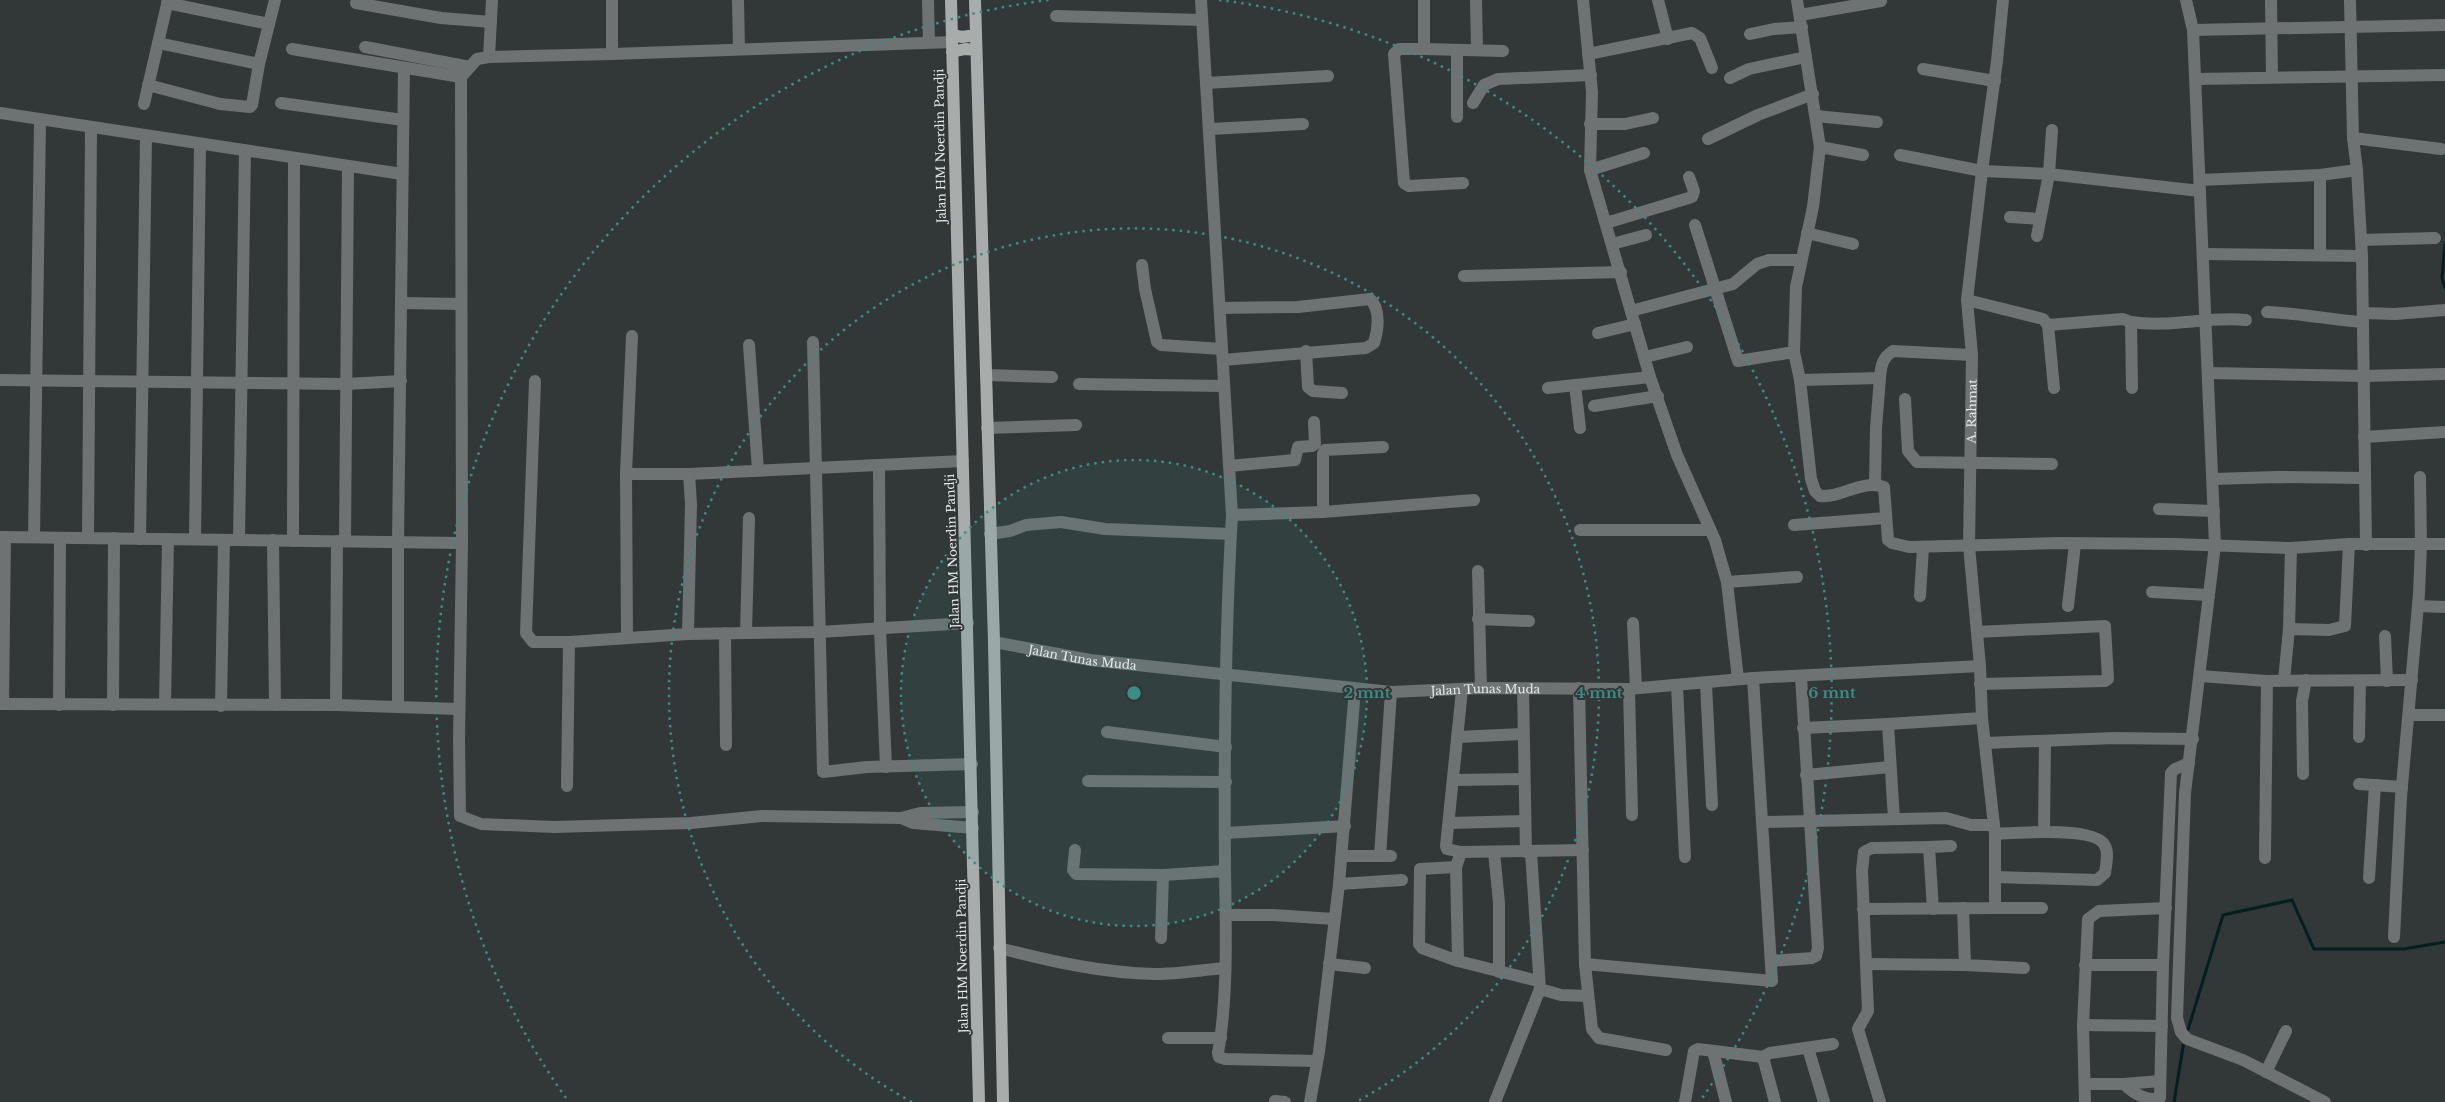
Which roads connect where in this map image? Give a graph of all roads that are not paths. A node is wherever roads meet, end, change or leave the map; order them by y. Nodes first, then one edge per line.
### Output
1 (275, 0) edge
2 (492, 0) edge
3 (612, 0) edge
4 (738, 0) edge
5 (928, 0) edge
6 (951, 0) edge
7 (975, 0) edge
8 (1201, 0) edge
9 (1424, 0) edge
10 (1476, 0) edge
11 (1583, 0) edge
12 (1658, 0) edge
13 (1797, 0) edge
14 (2003, 0) edge
15 (2186, 0) edge
16 (2271, 0) edge
17 (2350, 0) edge
18 (1881, 1) edge
19 (168, 2) edge
20 (356, 4) dead end
21 (1056, 16) dead end
22 (1202, 20) junction
23 (1801, 21) junction
24 (491, 22) junction
25 (269, 24) junction
26 (2445, 25) edge
27 (2351, 26) junction
28 (2272, 27) junction
29 (2193, 30) junction
30 (1750, 34) dead end
31 (976, 35) junction
32 (1668, 39) junction
33 (929, 42) junction
34 (158, 43) junction
35 (952, 43) junction
36 (365, 47) dead end
37 (292, 49) dead end
38 (1424, 49) junction
39 (739, 50) junction
40 (976, 50) junction
41 (1457, 50) junction
42 (1477, 50) junction
43 (1503, 51) dead end
44 (612, 54) junction
45 (1588, 54) junction
46 (489, 57) junction
47 (1806, 57) junction
48 (259, 64) junction
49 (404, 68) junction
50 (1712, 68) dead end
51 (1923, 69) dead end
52 (465, 72) junction
53 (2445, 74) edge
54 (1591, 75) junction
55 (1328, 76) dead end
56 (2272, 77) junction
57 (1730, 78) dead end
58 (2196, 78) junction
59 (2352, 78) junction
60 (1995, 81) junction
61 (1206, 82) junction
62 (148, 85) junction
63 (1812, 94) junction
64 (281, 103) dead end
65 (1473, 103) dead end
66 (144, 104) dead end
67 (0, 113) edge
68 (1816, 116) junction
69 (1457, 118) dead end
70 (1653, 118) dead end
71 (403, 120) junction
72 (40, 121) junction
73 (1877, 122) dead end
74 (1303, 124) dead end
75 (1590, 124) junction
76 (91, 129) junction
77 (1210, 129) junction
78 (2052, 130) dead end
79 (146, 137) junction
80 (2353, 138) junction
81 (1708, 139) dead end
82 (200, 144) junction
83 (1820, 147) junction
84 (2441, 149) dead end
85 (245, 151) junction
86 (1644, 152) dead end
87 (1864, 155) dead end
88 (1900, 155) dead end
89 (294, 158) junction
90 (348, 166) junction
91 (1590, 170) junction
92 (2357, 170) junction
93 (1982, 171) junction
94 (402, 174) junction
95 (2049, 174) junction
96 (2320, 175) junction
97 (1689, 178) dead end
98 (1463, 183) dead end
99 (2200, 185) junction
100 (2010, 216) dead end
101 (2040, 219) junction
102 (1606, 223) junction
103 (1695, 225) dead end
104 (1807, 233) junction
105 (1646, 236) dead end
106 (2037, 236) dead end
107 (2434, 238) dead end
108 (2361, 240) junction
109 (1612, 244) junction
110 (1852, 244) dead end
111 (2203, 254) junction
112 (2320, 255) junction
113 (2362, 256) junction
114 (1802, 260) junction
115 (1142, 265) dead end
116 (1621, 272) junction
117 (1464, 276) dead end
118 (1716, 290) junction
119 (1967, 300) junction
120 (401, 303) junction
121 (460, 304) junction
122 (1220, 308) junction
123 (1631, 310) junction
124 (2445, 310) edge
125 (2267, 312) dead end
126 (2363, 318) junction
127 (2246, 320) dead end
128 (2131, 322) junction
129 (2206, 322) junction
130 (1635, 324) junction
131 (2048, 325) junction
132 (1598, 333) dead end
133 (632, 336) dead end
134 (813, 342) dead end
135 (750, 345) dead end
136 (1687, 347) dead end
137 (1306, 351) junction
138 (1794, 352) junction
139 (1222, 354) junction
140 (1972, 355) junction
141 (1645, 357) junction
142 (2208, 373) junction
143 (2445, 374) edge
144 (986, 375) junction
145 (1650, 376) junction
146 (2363, 376) junction
147 (1052, 377) dead end
148 (1880, 378) junction
149 (0, 380) edge
150 (37, 380) junction
151 (535, 380) dead end
152 (1800, 380) junction
153 (90, 381) junction
154 (143, 382) junction
155 (197, 382) junction
156 (401, 382) junction
157 (242, 383) junction
158 (294, 384) junction
159 (346, 384) junction
160 (1079, 384) dead end
161 (1575, 385) junction
162 (1224, 386) junction
163 (1548, 388) dead end
164 (2054, 388) dead end
165 (2132, 388) dead end
166 (1342, 393) dead end
167 (1658, 396) junction
168 (1905, 398) dead end
169 (1594, 406) dead end
170 (1314, 422) dead end
171 (1076, 425) dead end
172 (987, 428) junction
173 (1580, 428) dead end
174 (2445, 432) edge
175 (2364, 437) junction
176 (1383, 448) dead end
177 (963, 460) junction
178 (1972, 462) junction
179 (2052, 464) dead end
180 (879, 465) junction
181 (1229, 466) junction
182 (816, 468) junction
183 (758, 470) junction
184 (626, 474) junction
185 (689, 474) junction
186 (2420, 477) dead end
187 (2365, 478) junction
188 (2212, 479) junction
189 (1875, 486) junction
190 (1474, 500) dead end
191 (2159, 509) dead end
192 (2214, 510) junction
193 (1323, 512) junction
194 (1232, 515) junction
195 (749, 518) dead end
196 (1886, 518) junction
197 (1794, 525) dead end
198 (1580, 530) dead end
199 (1710, 530) junction
200 (990, 534) junction
201 (1231, 534) junction
202 (2, 537) edge
203 (34, 537) junction
204 (60, 538) junction
205 (88, 538) junction
206 (114, 538) junction
207 (140, 539) junction
208 (168, 539) junction
209 (195, 539) junction
210 (224, 540) junction
211 (239, 540) junction
212 (273, 540) junction
213 (293, 541) junction
214 (341, 541) junction
215 (398, 542) junction
216 (462, 543) junction
217 (2076, 544) junction
218 (2349, 544) junction
219 (2366, 544) junction
220 (2445, 544) edge
221 (2215, 545) junction
222 (2421, 545) junction
223 (1969, 546) junction
224 (1923, 547) junction
225 (2291, 548) junction
226 (1478, 570) dead end
227 (1797, 577) dead end
228 (1727, 582) junction
229 (2152, 592) dead end
230 (2210, 595) junction
231 (1920, 596) dead end
232 (2068, 606) dead end
233 (2418, 606) junction
234 (2445, 607) edge
235 (1478, 619) junction
236 (1529, 621) dead end
237 (968, 623) junction
238 (1633, 623) dead end
239 (880, 628) junction
240 (2289, 629) junction
241 (746, 632) junction
242 (820, 632) junction
243 (1977, 632) junction
244 (725, 633) junction
245 (688, 634) junction
246 (2385, 636) dead end
247 (627, 638) junction
248 (569, 642) junction
249 (994, 642) junction
250 (1980, 666) junction
251 (1226, 673) junction
252 (2200, 676) junction
253 (1801, 677) junction
254 (1753, 678) junction
255 (1738, 679) junction
256 (2284, 680) junction
257 (2306, 680) junction
258 (2412, 680) junction
259 (2267, 681) junction
260 (2360, 681) junction
261 (2387, 681) junction
262 (1706, 684) junction
263 (1980, 684) junction
264 (1677, 685) junction
265 (1481, 688) junction
266 (1579, 688) junction
267 (1632, 688) junction
268 (1355, 689) junction
269 (1523, 689) junction
270 (1462, 690) junction
271 (1391, 692) junction
272 (2, 704) edge
273 (165, 704) junction
274 (59, 705) junction
275 (113, 705) junction
276 (275, 705) junction
277 (336, 705) junction
278 (221, 706) junction
279 (398, 706) junction
280 (459, 709) junction
281 (2409, 715) junction
282 (2445, 715) edge
283 (1982, 718) junction
284 (1888, 724) junction
285 (1803, 728) junction
286 (1107, 732) dead end
287 (1523, 734) junction
288 (1457, 737) junction
289 (2359, 737) dead end
290 (2193, 739) junction
291 (2045, 741) junction
292 (1985, 743) junction
293 (726, 745) dead end
294 (1226, 748) junction
295 (972, 764) junction
296 (2189, 764) junction
297 (886, 767) junction
298 (1890, 767) junction
299 (2303, 774) dead end
300 (1806, 775) junction
301 (1524, 779) junction
302 (1453, 780) junction
303 (1088, 781) dead end
304 (1226, 782) junction
305 (2360, 784) dead end
306 (567, 786) dead end
307 (2376, 786) junction
308 (2402, 787) junction
309 (1712, 805) dead end
310 (973, 812) junction
311 (1632, 815) dead end
312 (901, 818) junction
313 (1894, 819) junction
314 (1809, 820) junction
315 (1525, 821) junction
316 (1763, 822) junction
317 (1449, 823) junction
318 (1345, 826) junction
319 (973, 828) junction
320 (1994, 829) junction
321 (2044, 832) junction
322 (1226, 833) junction
323 (1951, 846) dead end
324 (1929, 847) junction
325 (1075, 850) dead end
326 (1583, 850) junction
327 (1461, 852) junction
328 (1494, 852) junction
329 (1528, 852) junction
330 (1342, 856) junction
331 (1684, 857) dead end
332 (2265, 858) dead end
333 (1456, 867) junction
334 (1225, 871) junction
335 (1163, 875) junction
336 (1996, 877) junction
337 (2368, 878) dead end
338 (1402, 880) dead end
339 (1339, 884) junction
340 (1964, 908) junction
341 (1995, 908) junction
342 (2042, 908) dead end
343 (2166, 908) junction
344 (1863, 909) junction
345 (1933, 909) junction
346 (1226, 915) junction
347 (1334, 919) junction
348 (2394, 937) dead end
349 (1161, 938) dead end
350 (999, 948) junction
351 (1458, 961) junction
352 (1771, 961) junction
353 (1329, 964) junction
354 (1584, 964) junction
355 (1866, 964) junction
356 (1965, 965) junction
357 (2084, 965) junction
358 (2163, 966) junction
359 (1224, 968) junction
360 (1365, 968) dead end
361 (2024, 968) dead end
362 (1499, 972) junction
363 (1539, 985) junction
364 (1588, 996) junction
365 (2083, 1025) junction
366 (2162, 1026) junction
367 (2286, 1031) dead end
368 (1168, 1038) dead end
369 (1220, 1038) junction
370 (1833, 1044) dead end
371 (1808, 1048) junction
372 (1666, 1050) dead end
373 (1713, 1051) junction
374 (1762, 1057) junction
375 (1317, 1061) junction
376 (2266, 1072) junction
377 (2160, 1082) junction
378 (2086, 1084) junction
379 (2124, 1084) junction
380 (979, 1102) edge
381 (1003, 1102) edge
382 (1310, 1102) edge
383 (1495, 1102) edge
384 (1685, 1102) edge
385 (1726, 1102) edge
386 (1775, 1102) edge
387 (1824, 1102) edge
388 (1880, 1102) edge
389 (2085, 1102) edge
390 (2321, 1102) edge

1 - 25 street
2 - 24 street
3 - 44 street
4 - 39 street
5 - 33 street
6 - 35 main road, Jalan HM Noerdin Pandji
7 - 31 main road
8 - 22 street
9 - 38 street
10 - 42 street
11 - 45 street
12 - 32 street
13 - 23 street
14 - 60 street, A. Rahmat
15 - 29 street
16 - 28 street
17 - 27 street
18 - 23 street
19 - 25 street
19 - 34 street
20 - 24 street
21 - 22 street
22 - 61 street
23 - 30 street
23 - 47 street
24 - 46 street
25 - 48 street
26 - 27 street
27 - 28 street
27 - 59 street
28 - 29 street
28 - 56 street
29 - 58 street
31 - 35 main road
31 - 40 main road
32 - 45 street
32 - 50 street
33 - 35 street
33 - 39 street
34 - 48 street
34 - 62 street
35 - 40 main road
35 - 177 main road, Jalan HM Noerdin Pandji
36 - 52 street
37 - 49 street
38 - 41 street
38 - 98 street
39 - 44 street
40 - 144 main road
41 - 42 street
41 - 69 street
42 - 43 street
44 - 46 street
45 - 54 street
46 - 52 street
47 - 57 street
47 - 63 street
48 - 62 street
49 - 52 street
49 - 71 street
51 - 60 street
52 - 121 street
53 - 59 street
54 - 65 street
54 - 75 street
55 - 61 street
56 - 58 street
56 - 59 street
58 - 99 street
59 - 80 street
60 - 93 street, A. Rahmat
61 - 77 street
62 - 66 street
63 - 68 street
63 - 81 street
64 - 71 street
67 - 72 street
68 - 73 street
68 - 83 street
70 - 75 street
71 - 94 street
72 - 76 street
72 - 150 street
74 - 77 street
75 - 91 street
76 - 79 street
76 - 153 street
77 - 122 street
78 - 95 street
79 - 82 street
79 - 154 street
80 - 84 street
80 - 92 street
82 - 85 street
82 - 155 street
83 - 87 street
83 - 104 street
85 - 89 street
85 - 157 street
86 - 91 street
88 - 93 street
89 - 90 street
89 - 158 street
90 - 94 street
90 - 159 street
91 - 102 street
92 - 96 street
92 - 108 street
93 - 95 street
93 - 119 street, A. Rahmat
94 - 120 street
95 - 99 street
95 - 101 street
96 - 99 street
96 - 112 street
97 - 102 street
99 - 111 street
100 - 101 street
101 - 106 street
102 - 109 street
103 - 118 street
104 - 110 street
104 - 114 street
105 - 109 street
107 - 108 street
108 - 113 street
109 - 116 street
111 - 112 street
111 - 129 street
112 - 113 street
113 - 126 street
114 - 118 street
114 - 138 street
115 - 139 street
116 - 117 street
116 - 123 street
118 - 123 street
118 - 138 street
119 - 131 street
119 - 140 street, A. Rahmat
120 - 121 street
120 - 156 street
121 - 216 street
122 - 137 street
122 - 139 street
123 - 130 street
124 - 126 street
125 - 126 street
126 - 146 street
127 - 129 street
128 - 129 street
128 - 131 street
128 - 165 street
129 - 142 street
130 - 132 street
130 - 141 street
131 - 164 street
133 - 184 street
134 - 182 street
135 - 183 street
136 - 141 street
137 - 139 street
137 - 166 street
138 - 152 street
139 - 162 street
140 - 148 street
140 - 178 street, A. Rahmat
141 - 145 street
142 - 146 street
142 - 188 street
143 - 146 street
144 - 147 street
144 - 172 main road
145 - 161 street
145 - 167 street
146 - 175 street
148 - 152 street
148 - 189 street
149 - 150 street
150 - 153 street
150 - 203 street
151 - 248 street
152 - 189 street
153 - 154 street
153 - 205 street
154 - 155 street
154 - 207 street
155 - 157 street
155 - 209 street
156 - 159 street
156 - 215 street
157 - 158 street
157 - 211 street
158 - 159 street
158 - 213 street
159 - 214 street
160 - 162 street
161 - 163 street
161 - 173 street
162 - 181 street
167 - 169 street
167 - 199 street
168 - 178 street
170 - 181 street
171 - 172 street
172 - 200 main road
174 - 175 street
175 - 187 street
176 - 193 street
177 - 180 street
177 - 237 main road, Jalan HM Noerdin Pandji
178 - 179 street
178 - 223 street, A. Rahmat
180 - 182 street
180 - 239 street
181 - 194 street
182 - 183 street
182 - 242 street
183 - 185 street
184 - 185 street
184 - 247 street
185 - 245 street
186 - 222 street
187 - 188 street
187 - 219 street
188 - 192 street
189 - 196 street
190 - 193 street
191 - 192 street
192 - 221 street
193 - 194 street
194 - 201 street
195 - 241 street
196 - 197 street
196 - 224 street
198 - 199 street
199 - 228 street
200 - 201 street
200 - 249 main road
201 - 251 street
202 - 203 street
202 - 272 street
203 - 204 street
204 - 205 street
204 - 274 street
205 - 206 street
206 - 207 street
206 - 275 street
207 - 208 street
208 - 209 street
208 - 273 street
209 - 210 street
210 - 211 street
210 - 278 street
211 - 212 street
212 - 213 street
212 - 276 street
213 - 214 street
214 - 215 street
214 - 277 street
215 - 216 street
215 - 279 street
216 - 280 street
217 - 221 street
217 - 223 street
217 - 232 street
218 - 219 street
218 - 225 street
218 - 240 street
219 - 222 street
220 - 222 street
221 - 225 street
221 - 230 street
222 - 233 street
223 - 224 street
223 - 243 street, A. Rahmat
224 - 231 street
225 - 240 street
226 - 235 street
227 - 228 street
228 - 255 street
229 - 230 street
230 - 252 street
233 - 234 street
233 - 258 street
235 - 236 street
235 - 265 street
237 - 239 street
237 - 295 main road, Jalan HM Noerdin Pandji
238 - 267 street
239 - 242 street
239 - 297 street
240 - 256 street
241 - 242 street
241 - 244 street
242 - 297 street
243 - 250 street, A. Rahmat
243 - 263 street
244 - 245 street
244 - 293 street
245 - 247 street
246 - 261 street
247 - 248 street
248 - 306 street
249 - 251 street, Jalan Tunas Muda
249 - 350 main road
250 - 253 street, Jalan Tunas Muda
250 - 263 street, A. Rahmat
251 - 268 street, Jalan Tunas Muda
251 - 294 street
252 - 259 street
252 - 290 street
253 - 254 street, Jalan Tunas Muda
253 - 285 street
254 - 255 street, Jalan Tunas Muda
254 - 316 street
255 - 262 street, Jalan Tunas Muda
256 - 257 street
256 - 259 street
257 - 260 street
257 - 299 street
258 - 261 street
258 - 281 street
259 - 332 street
260 - 261 street
260 - 289 street
262 - 264 street, Jalan Tunas Muda
262 - 309 street
263 - 283 street, A. Rahmat
264 - 267 street, Jalan Tunas Muda
264 - 331 street
265 - 269 street, Jalan Tunas Muda
265 - 270 street, Jalan Tunas Muda
266 - 267 street, Jalan Tunas Muda
266 - 269 street, Jalan Tunas Muda
266 - 326 street
267 - 311 street
268 - 271 street, Jalan Tunas Muda
268 - 318 street
269 - 287 street
270 - 271 street, Jalan Tunas Muda
270 - 288 street
271 - 330 street
272 - 274 street
273 - 275 street
273 - 278 street
274 - 275 street
276 - 277 street
276 - 278 street
277 - 279 street
279 - 280 street
280 - 312 street
281 - 282 street
281 - 308 street
283 - 284 street
283 - 292 street, A. Rahmat
284 - 285 street
284 - 298 street
285 - 300 street
286 - 294 street
287 - 288 street
287 - 301 street
288 - 302 street
290 - 291 street
290 - 296 street
291 - 292 street
291 - 321 street
292 - 320 street, A. Rahmat
294 - 304 street
295 - 297 street
295 - 310 main road, Jalan HM Noerdin Pandji
296 - 343 street
296 - 376 street
298 - 300 street
298 - 313 street
300 - 314 street
301 - 302 street
301 - 315 street
302 - 317 street
303 - 304 street
304 - 322 street
305 - 307 street
307 - 308 street
307 - 337 street
308 - 348 street
310 - 312 street
310 - 319 main road, Jalan HM Noerdin Pandji
312 - 319 street
313 - 314 street
313 - 320 street
314 - 316 street
314 - 352 street
315 - 317 street
315 - 329 street
316 - 352 street
317 - 327 street
318 - 322 street
318 - 330 street
319 - 380 main road, Jalan HM Noerdin Pandji
320 - 321 street
320 - 336 street, A. Rahmat
321 - 336 street
322 - 334 street
323 - 324 street
324 - 344 street
324 - 345 street
325 - 335 street
326 - 329 street
326 - 354 street
327 - 328 street
327 - 333 street
328 - 329 street
328 - 362 street
329 - 363 street
330 - 339 street
333 - 351 street
333 - 351 street
334 - 335 street
334 - 346 street
335 - 349 street
336 - 341 street, A. Rahmat
338 - 339 street
339 - 347 street
340 - 341 street
340 - 345 street
340 - 356 street
341 - 342 street
343 - 357 street
343 - 358 street
344 - 345 street
344 - 355 street
346 - 347 street
346 - 359 street
347 - 353 street
350 - 359 street
350 - 381 main road
351 - 362 street
352 - 354 street
353 - 360 street
353 - 375 street
354 - 364 street
355 - 356 street
355 - 388 street
356 - 361 street
357 - 358 street
357 - 365 street
358 - 366 street
359 - 369 street
362 - 363 street
363 - 364 street
363 - 383 street
364 - 372 street
365 - 366 street
365 - 378 street
366 - 377 street
367 - 376 street
368 - 369 street
369 - 375 street
370 - 371 street
371 - 374 street
371 - 387 street
373 - 374 street
373 - 384 street
373 - 385 street
374 - 386 street
375 - 382 street
376 - 390 street
377 - 379 street
377 - 379 street
378 - 379 street
378 - 389 street

